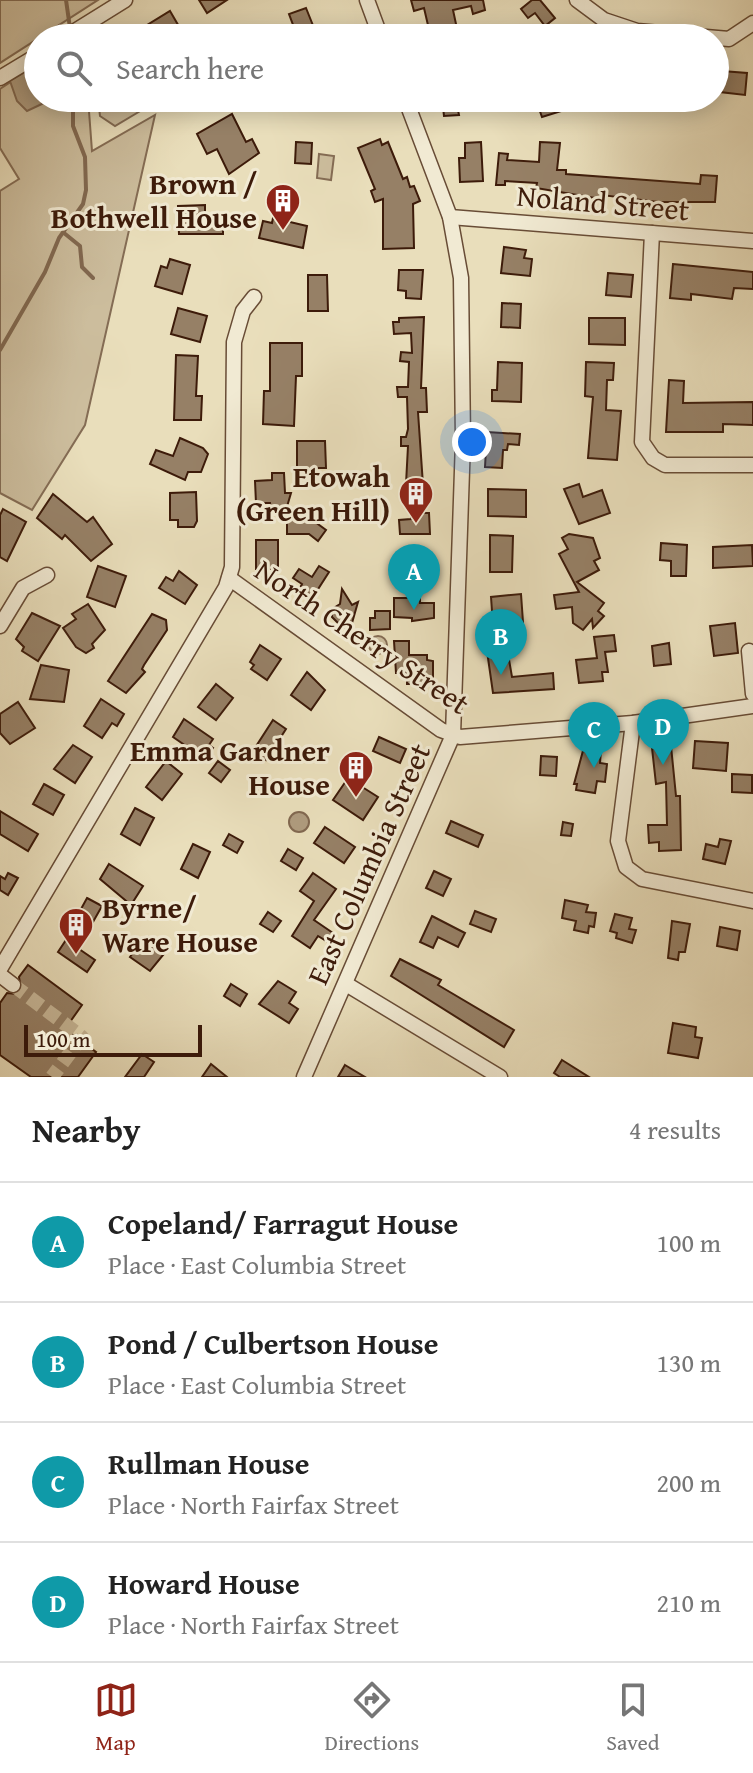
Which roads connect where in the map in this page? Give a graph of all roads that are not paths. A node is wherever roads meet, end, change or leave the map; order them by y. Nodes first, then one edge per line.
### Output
1 (125, 0) edge
2 (367, 0) edge
3 (577, 0) edge
4 (753, 23) edge
5 (87, 24) edge
6 (376, 24) edge
7 (615, 24) edge
8 (729, 39) joint
9 (753, 40) edge
10 (24, 63) edge
11 (0, 78) edge
12 (410, 112) edge
13 (450, 217) junction
14 (652, 233) junction
15 (753, 241) edge
16 (254, 297) dead end
17 (753, 465) edge
18 (47, 575) dead end
19 (229, 578) junction
20 (0, 626) edge
21 (749, 651) dead end
22 (753, 694) edge
23 (753, 706) edge
24 (633, 723) junction
25 (453, 735) junction
26 (753, 901) edge
27 (0, 969) edge
28 (0, 975) edge
29 (346, 984) junction
30 (13, 985) tunnel mouth
31 (304, 1077) edge
32 (500, 1077) edge

1 - 5 street
2 - 6 street
3 - 7 street
4 - 8 street
8 - 9 street
10 - 11 street
12 - 13 street, East Columbia Street
13 - 14 street, Noland Street
13 - 25 street, East Columbia Street
14 - 15 street, Noland Street
14 - 17 street
16 - 19 street
18 - 20 street
19 - 25 street, North Cherry Street
19 - 27 street
21 - 22 street
23 - 24 street, North Cherry Street
24 - 25 street, North Cherry Street
24 - 26 street
25 - 29 street, East Columbia Street
28 - 30 street
29 - 31 street, East Columbia Street
29 - 32 street

